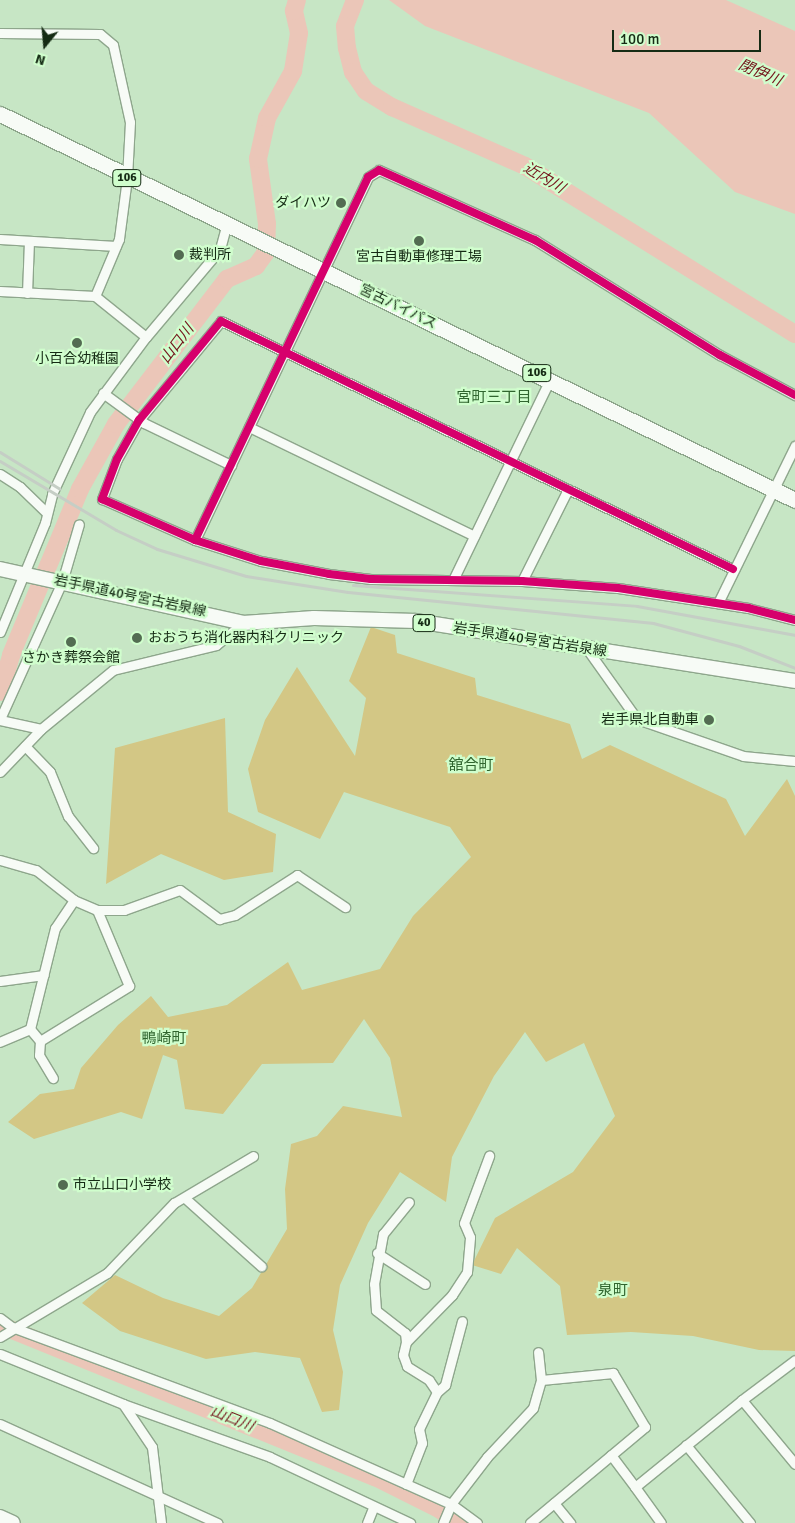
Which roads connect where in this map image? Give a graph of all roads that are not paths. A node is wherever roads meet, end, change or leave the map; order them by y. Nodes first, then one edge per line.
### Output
1 (0, 33) edge
2 (0, 114) edge
3 (127, 178) junction
4 (227, 223) junction
5 (0, 239) edge
6 (29, 241) junction
7 (116, 246) junction
8 (325, 272) junction
9 (0, 291) edge
10 (27, 293) junction
11 (96, 296) junction
12 (146, 337) junction
13 (285, 352) junction
14 (550, 379) junction
15 (103, 393) junction
16 (795, 395) edge
17 (139, 420) junction
18 (249, 427) junction
19 (795, 446) edge
20 (510, 461) junction
21 (231, 465) junction
22 (0, 474) edge
23 (568, 489) junction
24 (774, 490) junction
25 (795, 500) edge
26 (47, 513) junction
27 (79, 524) dead end
28 (474, 536) junction
29 (195, 540) junction
30 (0, 569) edge
31 (733, 569) junction
32 (28, 574) junction
33 (453, 580) junction
34 (58, 581) junction
35 (522, 581) junction
36 (718, 603) junction
37 (795, 620) edge
38 (243, 623) junction
39 (0, 632) edge
40 (587, 650) junction
41 (795, 681) edge
42 (0, 720) edge
43 (41, 729) junction
44 (24, 746) junction
45 (795, 761) edge
46 (0, 772) edge
47 (93, 848) dead end
48 (0, 860) edge
49 (74, 900) junction
50 (345, 907) dead end
51 (97, 910) junction
52 (44, 975) junction
53 (0, 981) edge
54 (30, 1029) junction
55 (40, 1041) junction
56 (0, 1042) edge
57 (53, 1078) dead end
58 (253, 1156) dead end
59 (489, 1156) dead end
60 (186, 1199) junction
61 (409, 1202) dead end
62 (378, 1253) junction
63 (261, 1266) dead end
64 (425, 1284) dead end
65 (0, 1318) edge
66 (462, 1321) dead end
67 (12, 1327) junction
68 (0, 1337) edge
69 (406, 1342) junction
70 (538, 1352) dead end
71 (0, 1354) edge
72 (795, 1360) edge
73 (541, 1380) junction
74 (437, 1392) junction
75 (742, 1400) junction
76 (123, 1404) junction
77 (0, 1424) edge
78 (686, 1445) junction
79 (611, 1455) junction
80 (795, 1464) edge
81 (406, 1484) junction
82 (635, 1487) junction
83 (160, 1497) junction
84 (554, 1503) junction
85 (374, 1506) junction
86 (450, 1506) junction
87 (0, 1517) edge
88 (13, 1523) edge
89 (160, 1523) edge
90 (217, 1523) edge
91 (367, 1523) edge
92 (410, 1523) edge
93 (442, 1523) edge
94 (477, 1523) edge
95 (530, 1523) edge
96 (570, 1523) edge
97 (661, 1523) edge
98 (750, 1523) edge

1 - 3 street
2 - 3 highway, 宮古バイパス / 106
3 - 4 highway, 宮古バイパス / 106
3 - 7 street
4 - 8 highway, 宮古バイパス / 106
4 - 12 street
5 - 6 street
6 - 7 street
6 - 10 street
7 - 11 street
8 - 13 street
8 - 14 highway, 宮古バイパス / 106
8 - 16 street
9 - 10 street
10 - 11 street
11 - 12 street
12 - 15 street
13 - 17 street
13 - 18 street
13 - 20 street
14 - 20 street
14 - 24 highway, 宮古バイパス / 106
15 - 17 street
15 - 26 street
17 - 21 street
17 - 29 street
18 - 21 street
18 - 28 street
19 - 24 street
20 - 23 street
20 - 28 street
21 - 29 street
22 - 26 street
23 - 31 street
23 - 35 street
24 - 25 highway, 宮古バイパス / 106
24 - 31 street
26 - 32 street
27 - 34 street
28 - 33 street
29 - 33 street
30 - 32 main road, 岩手県道40号宮古岩泉線 / 40
31 - 36 street
32 - 34 main road, 岩手県道40号宮古岩泉線 / 40
32 - 39 street
33 - 35 street
34 - 38 main road, 岩手県道40号宮古岩泉線 / 40
34 - 42 street
35 - 36 street
36 - 37 street
38 - 40 main road, 岩手県道40号宮古岩泉線 / 40
38 - 43 street
40 - 41 main road, 岩手県道40号宮古岩泉線 / 40
40 - 45 street
42 - 43 street
43 - 44 street
44 - 46 street
44 - 47 street
48 - 49 street
49 - 51 street
49 - 52 street
50 - 51 street
51 - 55 street
52 - 53 street
52 - 54 street
54 - 55 street
54 - 56 street
55 - 57 street
58 - 60 street
59 - 69 street
60 - 63 street
60 - 67 street
61 - 62 street
62 - 64 street
62 - 69 street
65 - 67 street
66 - 74 street
67 - 68 street
67 - 81 street
69 - 74 street
70 - 73 street
71 - 76 street
72 - 75 street
73 - 79 street
73 - 86 street
74 - 81 street
75 - 78 street
75 - 80 street
76 - 83 street
76 - 85 street
77 - 83 street
78 - 82 street
78 - 98 street
79 - 82 street
79 - 84 street
81 - 86 street
82 - 97 street
83 - 89 street
83 - 90 street
84 - 95 street
84 - 96 street
85 - 91 street
85 - 92 street
86 - 93 street
86 - 94 street
87 - 88 main road

